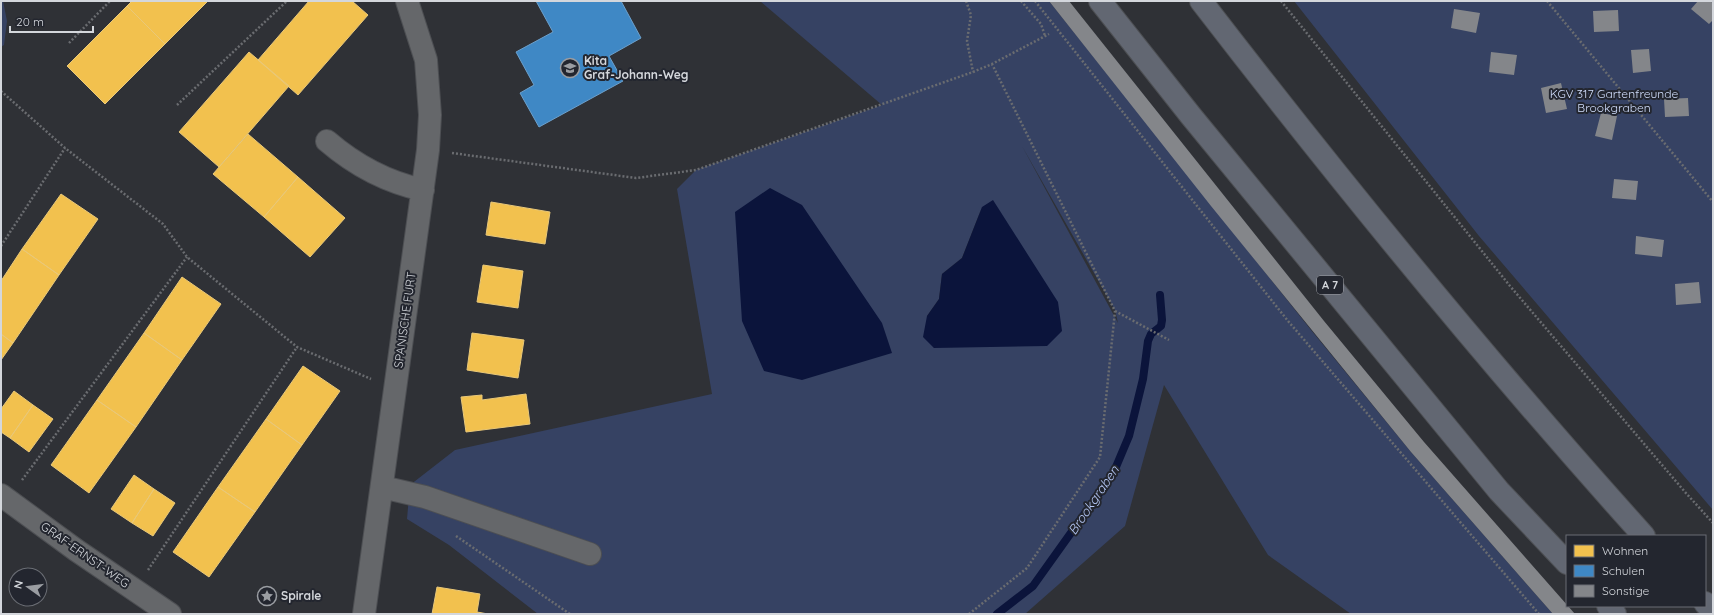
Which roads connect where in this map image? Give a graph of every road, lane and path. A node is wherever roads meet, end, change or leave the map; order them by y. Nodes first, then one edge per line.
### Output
1 (110, 1) edge
2 (287, 1) edge
3 (407, 1) edge
4 (966, 1) edge
5 (1021, 1) edge
6 (1035, 1) edge
7 (1100, 1) edge
8 (1201, 1) edge
9 (1281, 1) edge
10 (1547, 1) edge
11 (1049, 34) dead end
12 (1045, 36) junction
13 (69, 43) dead end
14 (992, 64) junction
15 (973, 72) junction
16 (1, 91) edge
17 (177, 105) dead end
18 (327, 141) dead end
19 (65, 148) junction
20 (428, 150) junction
21 (423, 190) junction
22 (1713, 202) edge
23 (1, 246) edge
24 (187, 257) junction
25 (1115, 311) junction
26 (1169, 340) dead end
27 (297, 347) junction
28 (395, 390) junction
29 (382, 487) junction
30 (4, 497) edge
31 (1713, 523) edge
32 (1643, 535) edge
33 (455, 536) dead end
34 (590, 554) dead end
35 (1566, 562) edge
36 (135, 590) junction
37 (1706, 604) edge
38 (1713, 612) edge
39 (170, 614) edge
40 (364, 614) edge
41 (570, 614) edge
42 (969, 614) edge
43 (1539, 614) edge

1 - 13 path
2 - 17 path
3 - 20 street, SPANISCHE FURT
4 - 15 path
5 - 12 path
6 - 43 path
7 - 35 highway, A 7
8 - 32 highway
9 - 31 path
10 - 22 path
11 - 12 path
12 - 14 path
14 - 15 path
14 - 25 path
15 - 20 path
16 - 19 path
18 - 21 street
19 - 23 path
19 - 24 path
20 - 21 street, SPANISCHE FURT
21 - 28 street, SPANISCHE FURT
24 - 27 path
24 - 30 path
25 - 26 path
25 - 42 path
27 - 28 path
27 - 36 path
28 - 29 street, SPANISCHE FURT
29 - 34 street
29 - 40 street, SPANISCHE FURT
30 - 36 street, GRAF-ERNST-WEG
33 - 41 path
36 - 39 street, GRAF-ERNST-WEG
37 - 38 highway

